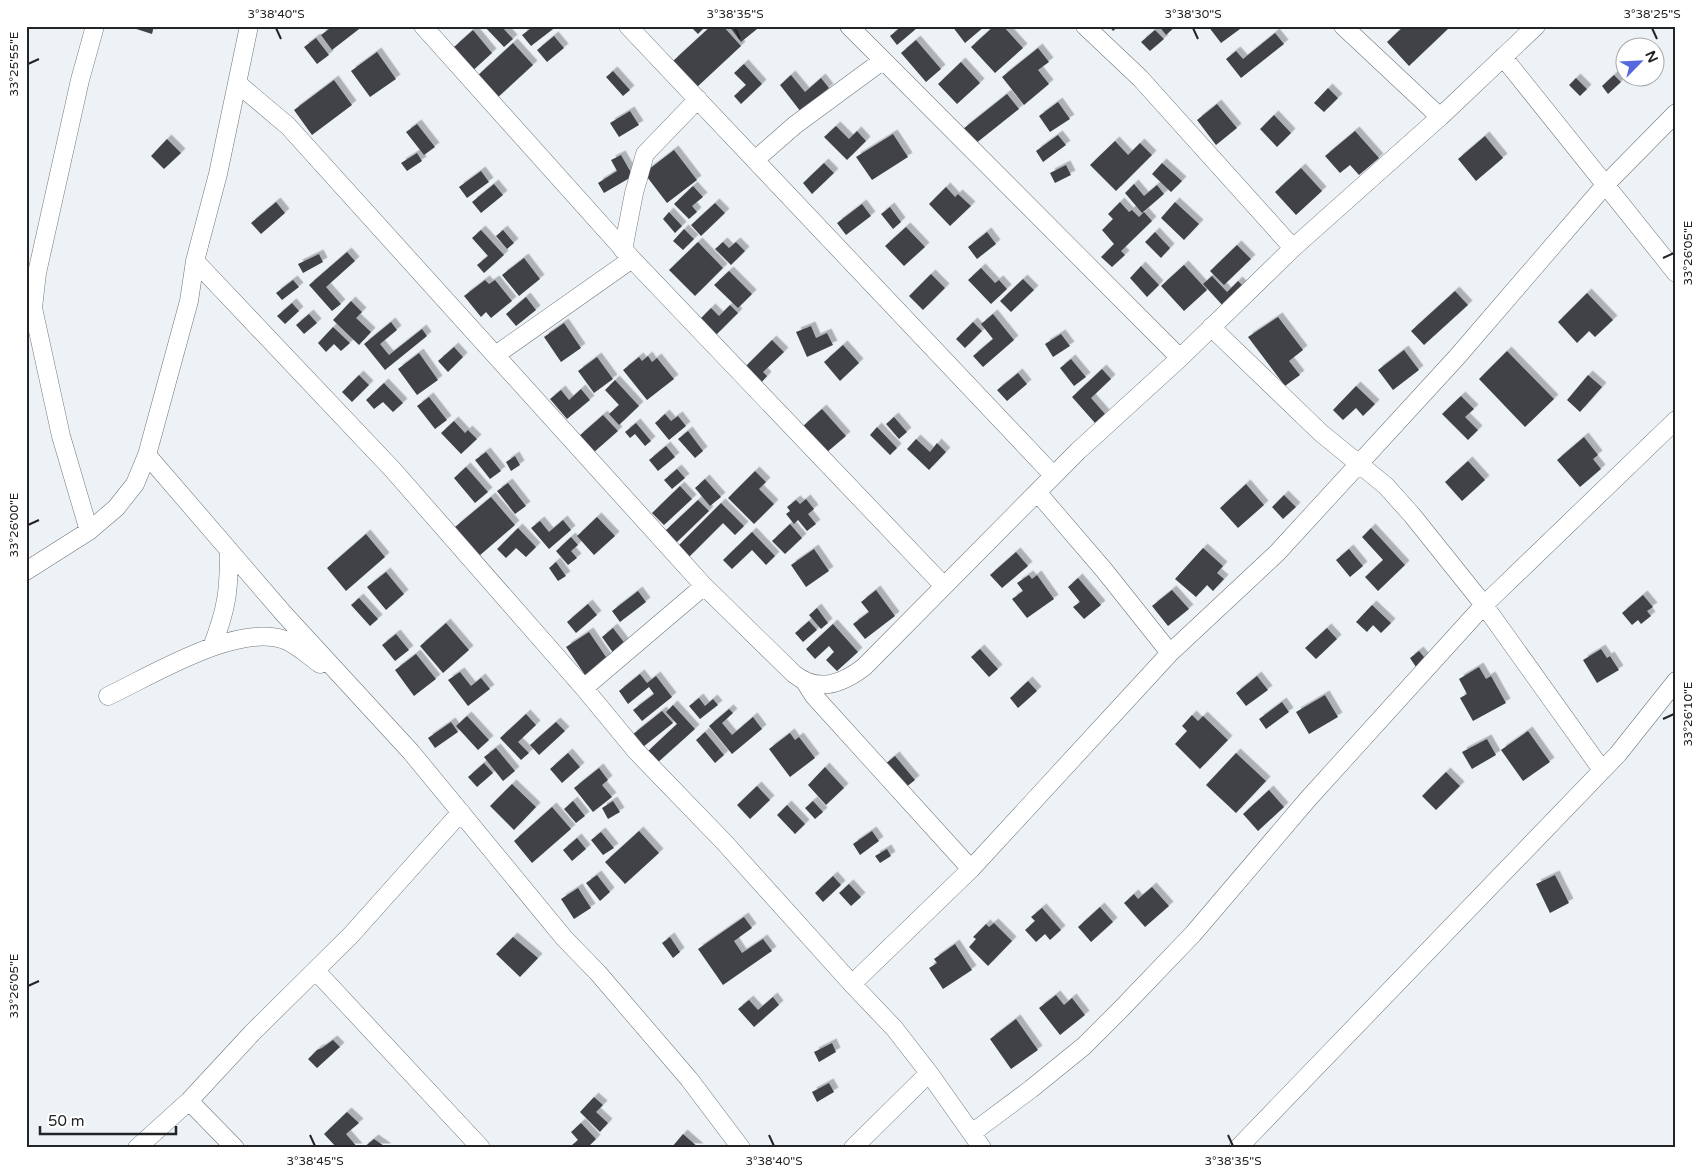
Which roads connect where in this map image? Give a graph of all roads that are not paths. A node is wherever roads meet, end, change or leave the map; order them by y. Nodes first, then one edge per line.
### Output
1 (95, 26) edge
2 (249, 26) edge
3 (423, 26) edge
4 (628, 26) edge
5 (849, 26) edge
6 (1085, 26) edge
7 (1344, 26) edge
8 (1536, 26) edge
9 (1504, 57) junction
10 (882, 61) junction
11 (237, 83) junction
12 (698, 98) junction
13 (1675, 115) edge
14 (1440, 117) junction
15 (755, 160) junction
16 (1606, 184) junction
17 (1293, 248) junction
18 (628, 255) junction
19 (195, 261) junction
20 (1676, 273) edge
21 (1211, 327) junction
22 (497, 354) junction
23 (1180, 358) junction
24 (1676, 420) edge
25 (148, 455) junction
26 (1359, 462) junction
27 (1053, 476) junction
28 (1037, 492) junction
29 (89, 530) junction
30 (230, 550) junction
31 (26, 570) edge
32 (704, 586) junction
33 (944, 586) junction
34 (1484, 605) junction
35 (212, 647) junction
36 (1170, 653) junction
37 (1676, 681) edge
38 (345, 682) junction
39 (805, 682) junction
40 (584, 688) junction
41 (108, 696) dead end
42 (1602, 770) junction
43 (461, 812) junction
44 (971, 869) junction
45 (316, 971) junction
46 (852, 984) junction
47 (929, 1072) junction
48 (189, 1101) junction
49 (972, 1133) junction
50 (137, 1148) edge
51 (235, 1148) edge
52 (481, 1148) edge
53 (741, 1148) edge
54 (853, 1148) edge
55 (982, 1148) edge
56 (1238, 1148) edge

1 - 29 street
2 - 11 street
3 - 18 street
4 - 12 street
5 - 10 street
6 - 17 street
7 - 14 street
8 - 9 street
9 - 14 street
9 - 16 street
10 - 15 street
10 - 23 street
11 - 19 street
11 - 22 street
12 - 15 street
12 - 18 street
13 - 16 street
14 - 17 street
15 - 27 street
16 - 20 street
16 - 26 street
17 - 21 street
18 - 22 street
18 - 33 street
19 - 25 street
19 - 40 street
21 - 23 street
21 - 26 street
22 - 32 street
23 - 27 street
24 - 34 street
25 - 29 street
25 - 30 street
26 - 34 street
26 - 36 street
27 - 28 street
28 - 33 street
28 - 36 street
29 - 31 street
30 - 35 street
30 - 38 street
32 - 39 street
32 - 40 street
33 - 39 street
34 - 42 street
34 - 49 street
35 - 38 street
35 - 41 street
36 - 44 street
37 - 42 street
38 - 43 street
39 - 44 street
40 - 46 street
42 - 56 street
43 - 45 street
43 - 53 street
44 - 46 street
45 - 48 street
45 - 52 street
46 - 47 street
47 - 49 street
47 - 54 street
48 - 50 street
48 - 51 street
49 - 55 street

